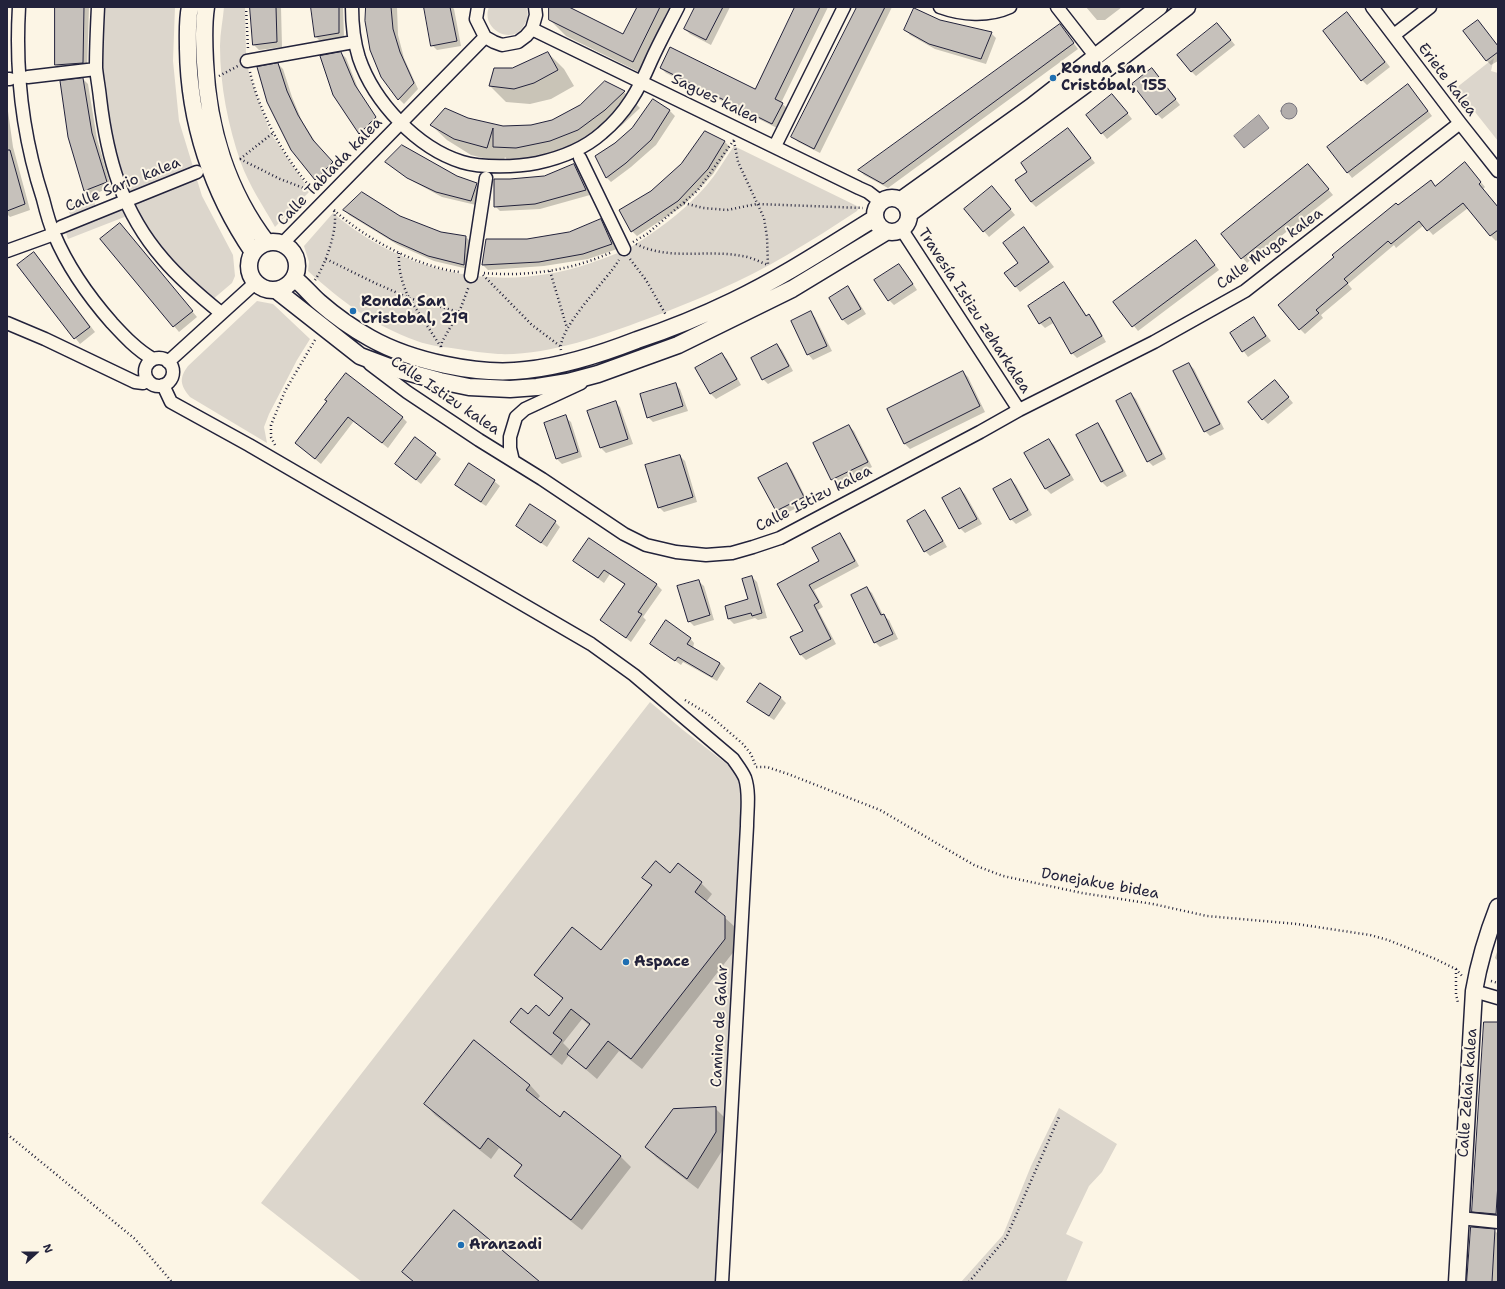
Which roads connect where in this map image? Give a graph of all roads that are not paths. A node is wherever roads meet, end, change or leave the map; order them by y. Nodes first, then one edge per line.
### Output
1 (19, 7) edge
2 (98, 7) edge
3 (190, 7) edge
4 (206, 7) edge
5 (352, 7) edge
6 (478, 7) edge
7 (535, 7) edge
8 (678, 7) edge
9 (844, 7) edge
10 (940, 7) edge
11 (1010, 7) edge
12 (1057, 7) edge
13 (1160, 7) edge
14 (1187, 7) edge
15 (1372, 7) edge
16 (1430, 7) edge
17 (532, 28) junction
18 (1394, 35) junction
19 (485, 37) junction
20 (348, 43) dead end
21 (1096, 57) junction
22 (248, 61) road end
23 (96, 69) junction
24 (28, 77) dead end
25 (642, 81) junction
26 (400, 123) junction
27 (1460, 123) junction
28 (775, 146) junction
29 (580, 158) dead end
30 (1498, 171) edge
31 (197, 172) dead end
32 (486, 178) dead end
33 (901, 200) junction
34 (125, 201) junction
35 (881, 202) junction
36 (910, 213) junction
37 (875, 218) junction
38 (57, 230) junction
39 (902, 230) junction
40 (886, 232) junction
41 (275, 243) junction
42 (627, 246) road end
43 (7, 252) edge
44 (253, 252) junction
45 (472, 274) road end
46 (294, 278) junction
47 (255, 283) junction
48 (276, 290) junction
49 (220, 313) junction
50 (7, 323) edge
51 (360, 356) junction
52 (153, 359) junction
53 (168, 362) junction
54 (598, 374) junction
55 (148, 380) junction
56 (163, 385) junction
57 (1018, 410) junction
58 (513, 461) junction
59 (1498, 907) edge
60 (1474, 991) junction
61 (1498, 998) edge
62 (1460, 1218) junction
63 (1498, 1222) edge
64 (722, 1282) edge
65 (1457, 1282) edge

1 - 38 street
2 - 23 street
3 - 44 street
4 - 41 street
5 - 26 street, Calle Tablada kalea
6 - 19 street
7 - 17 street
8 - 25 street, Calle Tablada kalea
9 - 28 street
10 - 11 street
12 - 21 street
13 - 21 street
14 - 36 street
15 - 18 street, Eriete kalea
16 - 18 street
17 - 19 street
17 - 25 street, Sagues kalea
18 - 27 street, Eriete kalea
19 - 26 street, Calle Tablada kalea
20 - 22 street
21 - 33 street
23 - 24 street
23 - 34 street
25 - 26 street, Calle Tablada kalea
25 - 28 street, Sagues kalea
26 - 41 street, Calle Tablada kalea
27 - 30 street, Eriete kalea
27 - 57 street, Calle Muga kalea
28 - 35 street, Sagues kalea
29 - 42 street
31 - 34 street, Calle Sario kalea
32 - 45 street
33 - 35 street
33 - 36 street
34 - 38 street, Calle Sario kalea
34 - 49 street
35 - 37 street
36 - 39 street
37 - 40 street
37 - 46 street
38 - 43 street, Calle Sario kalea
38 - 52 street
39 - 40 street
39 - 57 street, Travesía Istizu zeharkalea
40 - 54 street
41 - 44 street
41 - 46 street
44 - 47 street
46 - 48 street
47 - 48 street
47 - 49 street
48 - 51 street
49 - 53 street
50 - 55 street
51 - 54 street
51 - 58 street, Calle Istizu kalea
52 - 53 street
52 - 55 street
53 - 56 street
54 - 58 street, Calle Istizu kalea
55 - 56 street
56 - 64 street, Camino de Galar
57 - 58 street, Calle Istizu kalea
59 - 60 street, Calle Zelaia kalea
60 - 61 street
60 - 62 street, Calle Zelaia kalea
62 - 63 street
62 - 65 street, Calle Zelaia kalea

